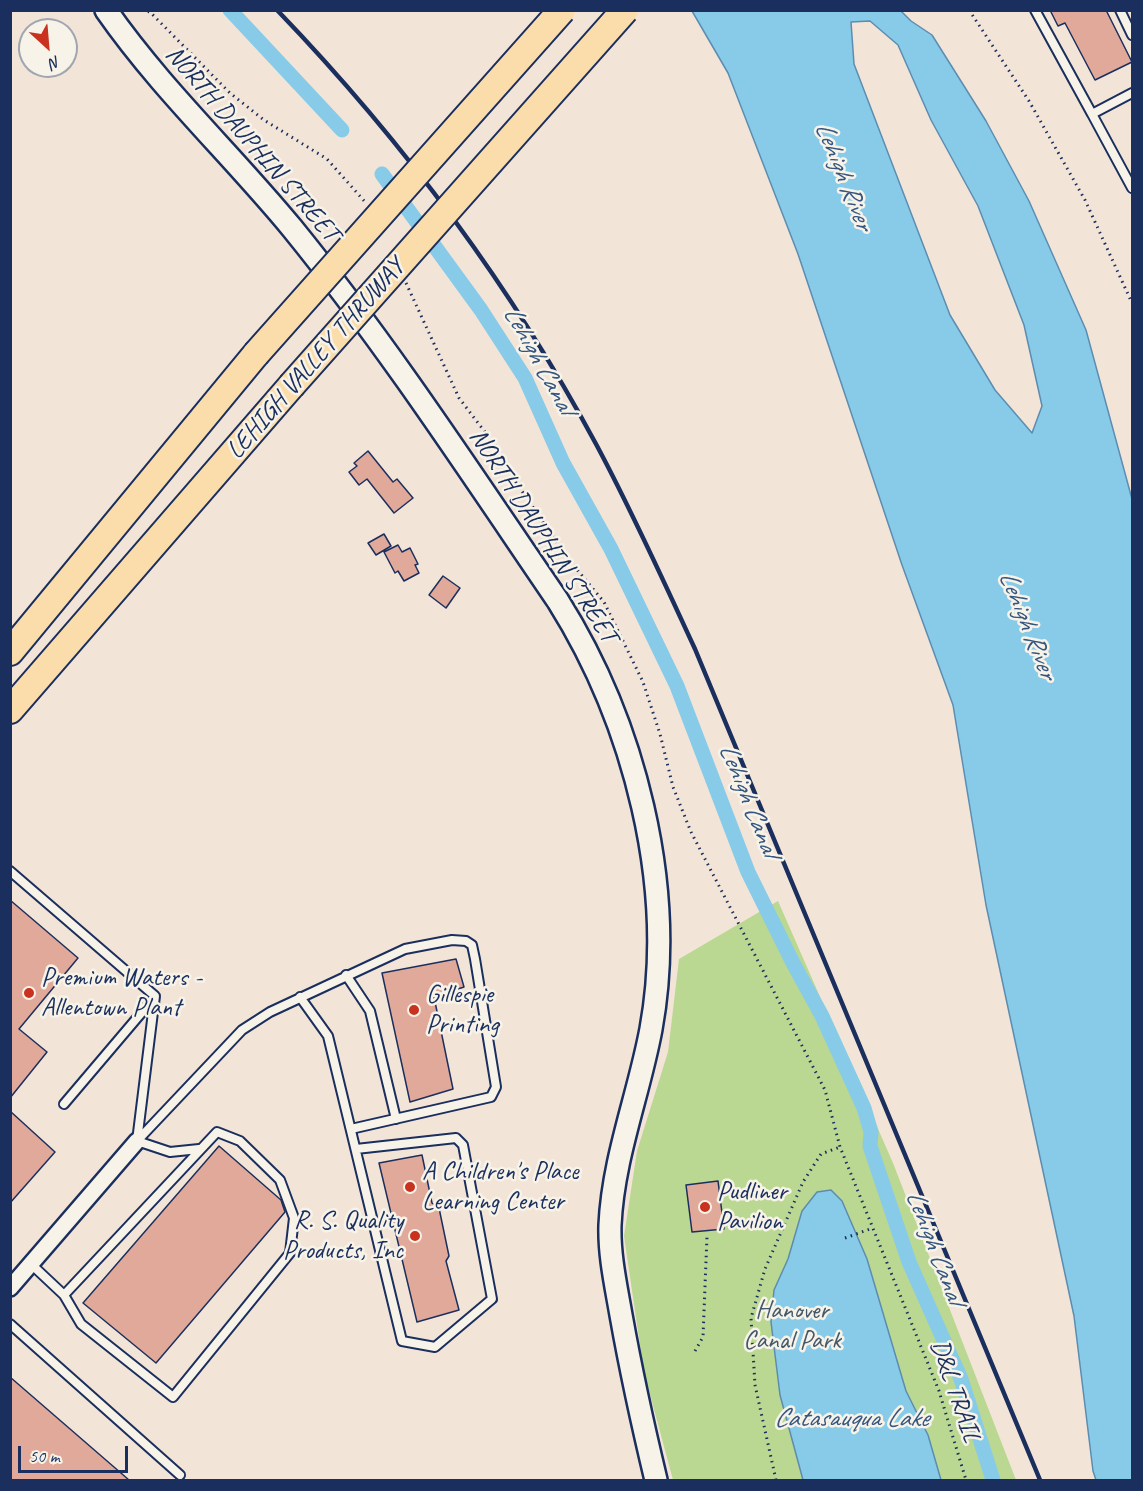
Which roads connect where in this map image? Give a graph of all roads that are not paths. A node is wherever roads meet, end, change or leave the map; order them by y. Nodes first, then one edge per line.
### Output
1 (106, 10) edge
2 (562, 10) edge
3 (625, 10) edge
4 (1035, 10) edge
5 (1120, 10) edge
6 (1132, 36) edge
7 (1132, 93) edge
8 (1092, 114) junction
9 (1132, 188) edge
10 (10, 652) edge
11 (10, 710) edge
12 (10, 871) edge
13 (346, 975) junction
14 (155, 996) junction
15 (300, 997) junction
16 (64, 1104) dead end
17 (396, 1119) junction
18 (351, 1129) junction
19 (137, 1141) junction
20 (200, 1149) junction
21 (356, 1149) junction
22 (31, 1264) junction
23 (13, 1279) edge
24 (64, 1295) junction
25 (10, 1324) edge
26 (180, 1475) dead end
27 (656, 1480) edge

1 - 27 street, NORTH DAUPHIN STREET
2 - 10 highway, LEHIGH VALLEY THRUWAY, bridge
3 - 11 highway, LEHIGH VALLEY THRUWAY, bridge
4 - 8 lane
5 - 6 lane
7 - 8 lane
8 - 9 lane
12 - 14 lane
13 - 15 lane
13 - 17 lane
13 - 17 lane
14 - 16 lane
14 - 19 lane
15 - 18 lane
15 - 19 lane
17 - 18 lane
18 - 21 lane
19 - 20 lane
19 - 22 street
20 - 24 lane
20 - 24 lane
21 - 21 lane
22 - 23 street
22 - 24 lane
25 - 26 lane

